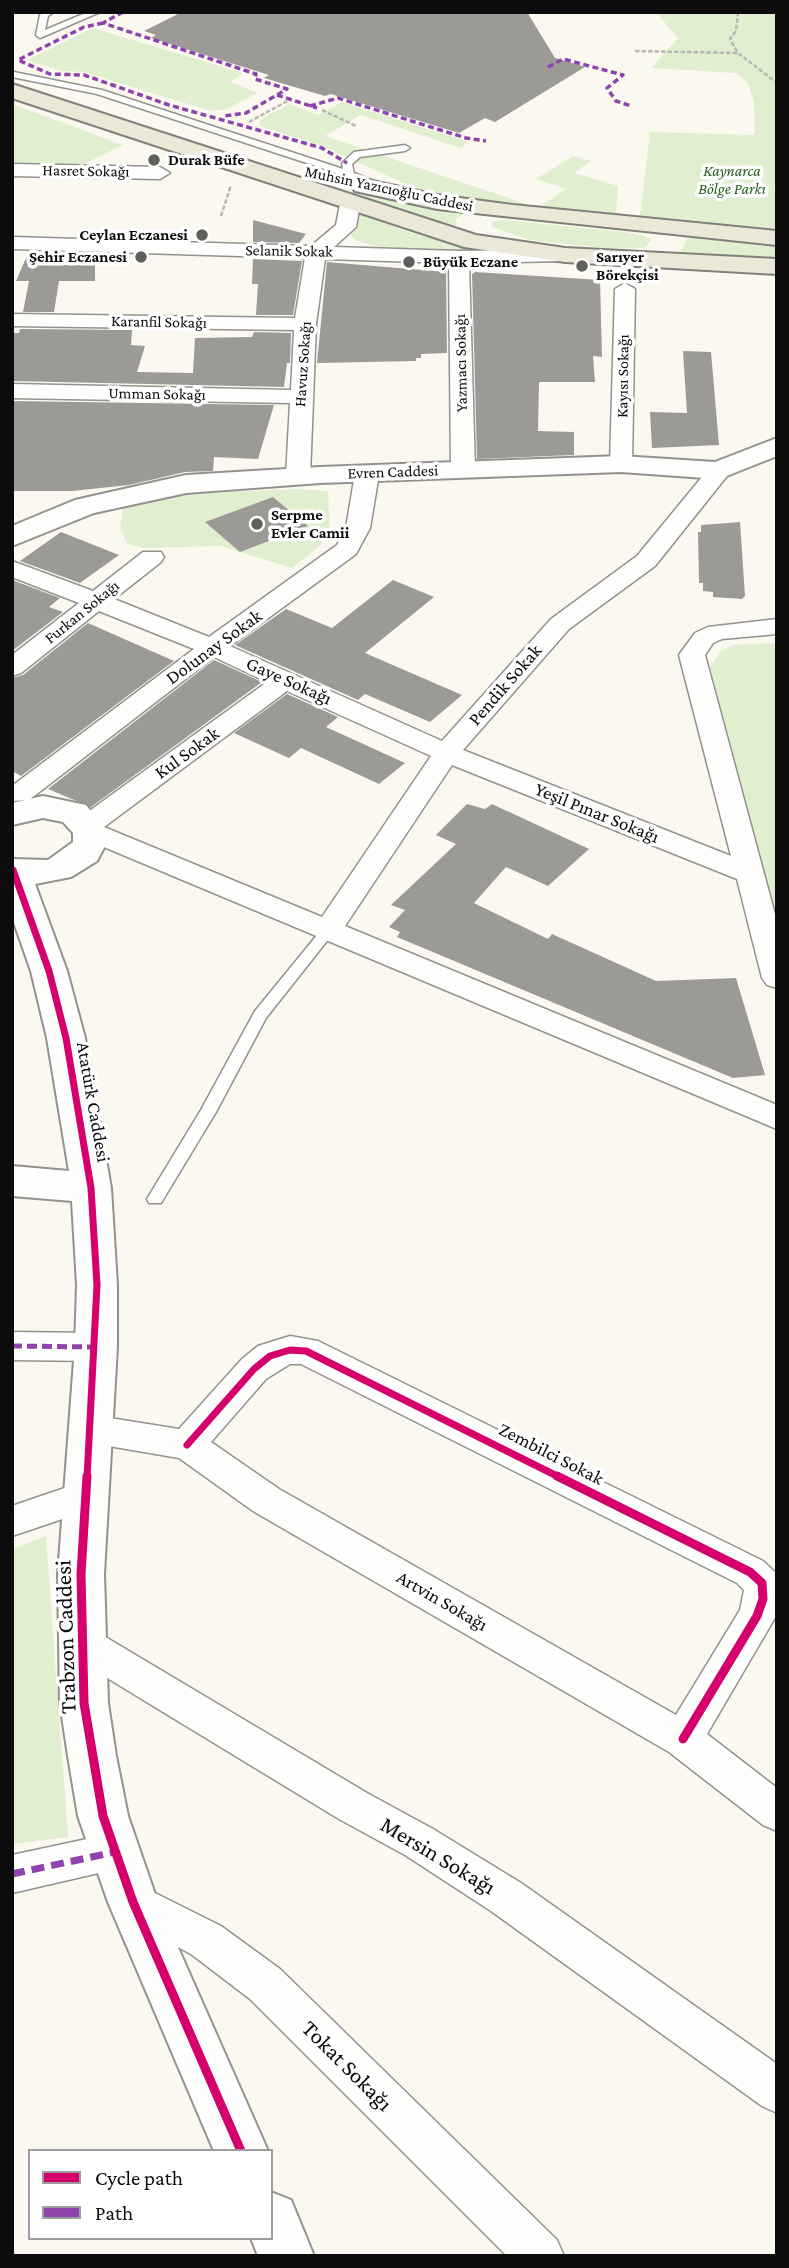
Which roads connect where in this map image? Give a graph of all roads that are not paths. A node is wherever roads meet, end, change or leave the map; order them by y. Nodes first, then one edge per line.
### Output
1 (50, 12) edge
2 (96, 12) edge
3 (13, 80) edge
4 (405, 148) dead end
5 (12, 170) edge
6 (160, 173) dead end
7 (349, 174) junction
8 (392, 192) junction
9 (350, 204) junction
10 (513, 212) junction
11 (655, 227) junction
12 (340, 235) junction
13 (777, 238) edge
14 (12, 243) edge
15 (505, 247) junction
16 (316, 252) junction
17 (366, 253) junction
18 (565, 255) junction
19 (459, 257) junction
20 (605, 258) junction
21 (643, 261) junction
22 (777, 267) edge
23 (625, 289) junction
24 (12, 320) edge
25 (305, 324) junction
26 (12, 391) edge
27 (301, 397) junction
28 (777, 446) edge
29 (621, 464) junction
30 (463, 470) junction
31 (719, 471) junction
32 (367, 474) junction
33 (298, 476) junction
34 (12, 537) edge
35 (152, 557) dead end
36 (12, 568) edge
37 (95, 601) junction
38 (777, 626) edge
39 (212, 647) junction
40 (12, 668) edge
41 (287, 679) junction
42 (446, 752) junction
43 (22, 801) edge
44 (84, 843) junction
45 (12, 870) edge
46 (748, 873) junction
47 (327, 932) junction
48 (49, 971) junction
49 (777, 978) edge
50 (777, 1118) edge
51 (12, 1181) edge
52 (91, 1188) junction
53 (155, 1199) dead end
54 (12, 1346) edge
55 (96, 1347) junction
56 (90, 1429) junction
57 (187, 1445) junction
58 (85, 1496) junction
59 (12, 1521) edge
60 (84, 1644) junction
61 (683, 1739) junction
62 (777, 1812) edge
63 (116, 1852) junction
64 (12, 1874) edge
65 (132, 1902) junction
66 (777, 2091) edge
67 (240, 2149) edge
68 (273, 2225) edge
69 (286, 2256) edge
70 (541, 2256) edge

1 - 2 lane
3 - 7 lane
3 - 8 main road, Muhsin Yazıcıoğlu Caddesi
3 - 9 main road, Muhsin Yazıcıoğlu Caddesi
4 - 7 lane
5 - 6 street, Hasret Sokağı
7 - 8 lane
8 - 10 main road, Muhsin Yazıcıoğlu Caddesi
9 - 12 street
9 - 15 main road, Muhsin Yazıcıoğlu Caddesi
10 - 11 main road, Muhsin Yazıcıoğlu Caddesi
10 - 15 main road
11 - 13 main road, Muhsin Yazıcıoğlu Caddesi
11 - 21 main road, Muhsin Yazıcıoğlu Caddesi
12 - 16 street
12 - 17 street
14 - 16 street, Selanik Sokak
15 - 18 main road, Muhsin Yazıcıoğlu Caddesi
16 - 17 street, Selanik Sokak
16 - 25 street, Havuz Sokağı
17 - 19 street, Selanik Sokak
18 - 19 street, Selanik Sokak
18 - 20 main road, Muhsin Yazıcıoğlu Caddesi
19 - 30 street, Yazmacı Sokağı
20 - 21 main road, Muhsin Yazıcıoğlu Caddesi
20 - 23 street
21 - 22 main road, Muhsin Yazıcıoğlu Caddesi
21 - 23 street
23 - 29 street, Kayısı Sokağı
24 - 25 street, Karanfil Sokağı
25 - 27 street, Havuz Sokağı
26 - 27 street, Umman Sokağı
27 - 33 street, Havuz Sokağı
28 - 31 street, Evren Caddesi
29 - 30 street, Evren Caddesi
29 - 31 street, Evren Caddesi
30 - 32 street, Evren Caddesi
31 - 42 street, Pendik Sokak
32 - 33 street, Evren Caddesi
32 - 39 street, Dolunay Sokak
33 - 34 street, Evren Caddesi
35 - 37 street, Furkan Sokağı
36 - 37 street, Gaye Sokağı
37 - 39 street, Gaye Sokağı
37 - 40 street, Furkan Sokağı
38 - 46 street
39 - 41 street, Gaye Sokağı
39 - 43 street, Dolunay Sokak
41 - 42 street, Gaye Sokağı
41 - 44 street, Kul Sokak
42 - 46 street, Yeşil Pınar Sokağı
42 - 47 street, Pendik Sokak
43 - 44 street
44 - 45 street
44 - 47 street
44 - 48 street
45 - 48 street, Atatürk Caddesi
46 - 49 street
47 - 50 street
47 - 53 lane
48 - 52 street, Atatürk Caddesi
51 - 52 street
52 - 55 street, Atatürk Caddesi
54 - 55 street
55 - 56 street, Trabzon Caddesi
56 - 57 street, Artvin Sokağı
56 - 58 street, Trabzon Caddesi
57 - 61 street, Artvin Sokağı
57 - 61 street, Zembilci Sokak
58 - 59 street
58 - 60 street, Trabzon Caddesi
60 - 63 street, Trabzon Caddesi
60 - 66 street, Mersin Sokağı
61 - 62 street, Artvin Sokağı
63 - 64 street
63 - 65 street, Trabzon Caddesi
65 - 67 street, Trabzon Caddesi
65 - 70 street, Tokat Sokağı
68 - 69 street

